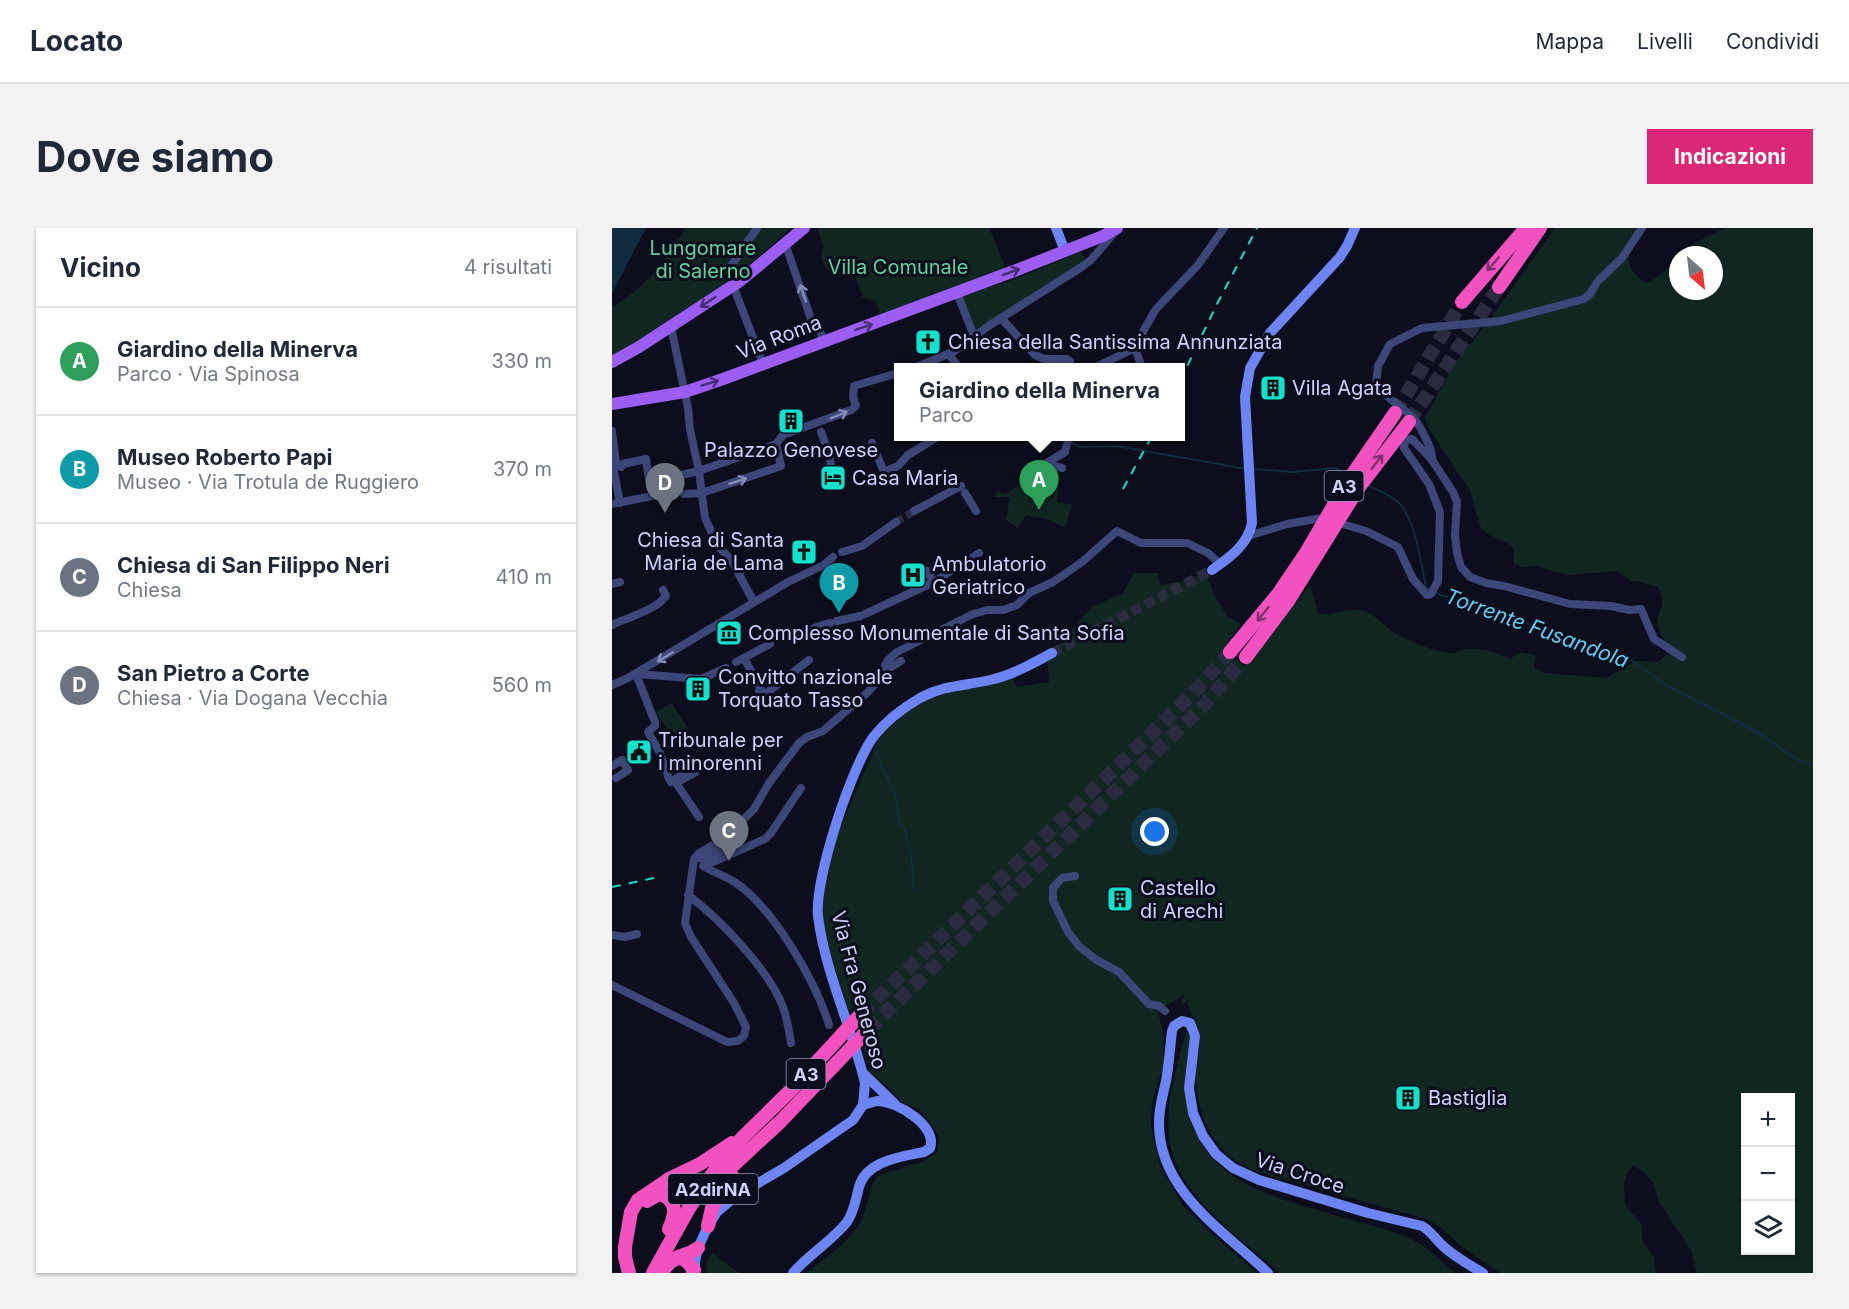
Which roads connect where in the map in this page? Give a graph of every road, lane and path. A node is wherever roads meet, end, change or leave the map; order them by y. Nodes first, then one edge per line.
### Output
1 (757, 228) edge
2 (804, 228) edge
3 (1056, 228) edge
4 (1117, 228) edge
5 (1224, 228) edge
6 (1355, 228) edge
7 (1527, 228) edge
8 (1540, 228) edge
9 (1642, 228) edge
10 (785, 243) junction
11 (1094, 245) junction
12 (1065, 251) junction
13 (737, 283) junction
14 (1499, 287) tunnel mouth
15 (957, 292) junction
16 (1462, 302) tunnel mouth
17 (1153, 316) junction
18 (1001, 318) junction
19 (671, 327) junction
20 (974, 336) junction
21 (824, 341) junction
22 (951, 353) junction
23 (612, 362) edge
24 (926, 363) edge
25 (957, 363) edge
26 (1068, 363) edge
27 (1104, 363) edge
28 (1140, 363) edge
29 (763, 364) junction
30 (894, 374) edge
31 (685, 392) junction
32 (612, 404) edge
33 (1395, 413) tunnel mouth
34 (1409, 422) tunnel mouth
35 (612, 430) edge
36 (821, 432) dead end
37 (1386, 440) junction
38 (926, 441) edge
39 (1069, 441) edge
40 (872, 442) dead end
41 (776, 444) junction
42 (1432, 460) junction
43 (1062, 468) dead end
44 (617, 470) edge
45 (699, 471) junction
46 (662, 479) dead end
47 (649, 480) dead end
48 (834, 484) dead end
49 (702, 493) junction
50 (661, 494) dead end
51 (671, 494) dead end
52 (684, 494) dead end
53 (652, 496) dead end
54 (616, 504) edge
55 (914, 511) tunnel mouth
56 (976, 511) dead end
57 (896, 522) tunnel mouth
58 (1248, 536) junction
59 (842, 552) dead end
60 (979, 553) dead end
61 (833, 557) dead end
62 (749, 565) dead end
63 (1216, 567) joint
64 (927, 571) dead end
65 (738, 573) junction
66 (934, 582) junction
67 (663, 591) dead end
68 (1284, 597) junction
69 (754, 602) junction
70 (612, 625) edge
71 (784, 638) dead end
72 (770, 644) dead end
73 (1230, 652) tunnel mouth
74 (1052, 654) tunnel mouth
75 (1246, 657) tunnel mouth
76 (1682, 657) dead end
77 (744, 658) junction
78 (809, 660) dead end
79 (901, 661) dead end
80 (736, 662) dead end
81 (885, 665) junction
82 (726, 668) dead end
83 (636, 674) junction
84 (612, 685) edge
85 (612, 766) edge
86 (616, 778) dead end
87 (801, 788) dead end
88 (784, 813) junction
89 (699, 817) dead end
90 (774, 835) dead end
91 (695, 857) junction
92 (710, 860) junction
93 (1075, 876) dead end
94 (688, 895) junction
95 (637, 934) dead end
96 (612, 935) edge
97 (612, 985) edge
98 (1165, 1011) dead end
99 (861, 1014) tunnel mouth
100 (829, 1025) dead end
101 (868, 1030) tunnel mouth
102 (791, 1043) dead end
103 (854, 1054) junction
104 (862, 1071) junction
105 (863, 1105) junction
106 (900, 1108) junction
107 (767, 1113) joint
108 (780, 1122) junction
109 (751, 1130) junction
110 (732, 1176) junction
111 (744, 1191) junction
112 (708, 1226) junction
113 (628, 1233) junction
114 (698, 1248) junction
115 (661, 1269) edge
116 (694, 1272) edge
117 (629, 1273) edge
118 (793, 1273) edge
119 (1268, 1273) edge
120 (1483, 1273) edge

1 - 13 street
2 - 10 main road
3 - 12 main road
4 - 11 main road, Via Roma
5 - 17 street
6 - 58 main road
7 -> 16 highway
8 - 14 highway
9 - 42 street
10 - 13 main road
21 -> 10 street
11 - 12 main road, Via Roma
11 - 18 street
15 -> 12 main road, Via Roma
13 -> 19 main road
13 - 29 street
15 - 20 street
21 -> 15 main road, Via Roma
17 - 27 street
17 - 28 street
18 - 20 street
18 - 26 street
19 - 23 main road
19 - 31 street
20 - 22 street
21 - 29 main road, Via Roma
22 - 24 street
22 - 25 street
31 -> 29 main road, Via Roma
41 -> 30 street
31 - 32 main road, Via Roma
31 - 45 street
33 - 37 highway, A3
34 - 37 highway, A3
35 - 44 street
36 - 48 street
37 - 68 highway, A3
38 - 40 street
39 - 43 street
41 - 45 street
49 -> 41 street
42 - 58 street
42 - 76 street
44 - 47 street
44 - 54 street
45 - 46 street
45 - 49 street
49 - 52 street
49 - 65 street
50 - 51 street
53 - 54 street
55 - 56 street
57 - 59 street
58 - 63 main road
60 - 66 street
61 - 69 street
62 - 65 street
63 - 81 street
64 - 66 street
65 - 69 street
66 - 71 street
67 - 70 street
68 -> 73 highway, A3
68 - 75 highway, A3
69 -> 83 street
72 - 77 street
74 - 103 main road, Via Fra Generoso
77 - 78 street
77 - 80 street
79 - 81 street
81 - 91 street
82 - 83 street
83 - 84 street
83 - 89 street
85 - 86 street
87 - 88 street
88 - 90 street
88 - 92 street
91 - 92 street
91 - 94 street
92 - 100 street
93 - 98 street
94 - 97 street
94 - 102 street
95 - 96 street
99 - 107 highway, A3
101 - 103 highway, A3
103 - 104 main road, Via Fra Generoso
103 - 108 highway, A3
104 - 105 main road, Via Fra Generoso
104 - 106 main road
105 - 106 main road
105 - 111 main road
106 - 118 main road
107 - 109 highway, A2dirNA
108 - 110 highway
108 - 115 highway, A2dirNA
109 - 113 highway
109 - 115 highway, A2dirNA
110 - 111 highway
110 - 112 highway
111 - 112 main road
112 - 114 main road
113 - 115 highway
113 - 117 highway
114 - 115 highway
114 - 116 main road
115 - 116 highway
119 - 120 main road, Via Croce

